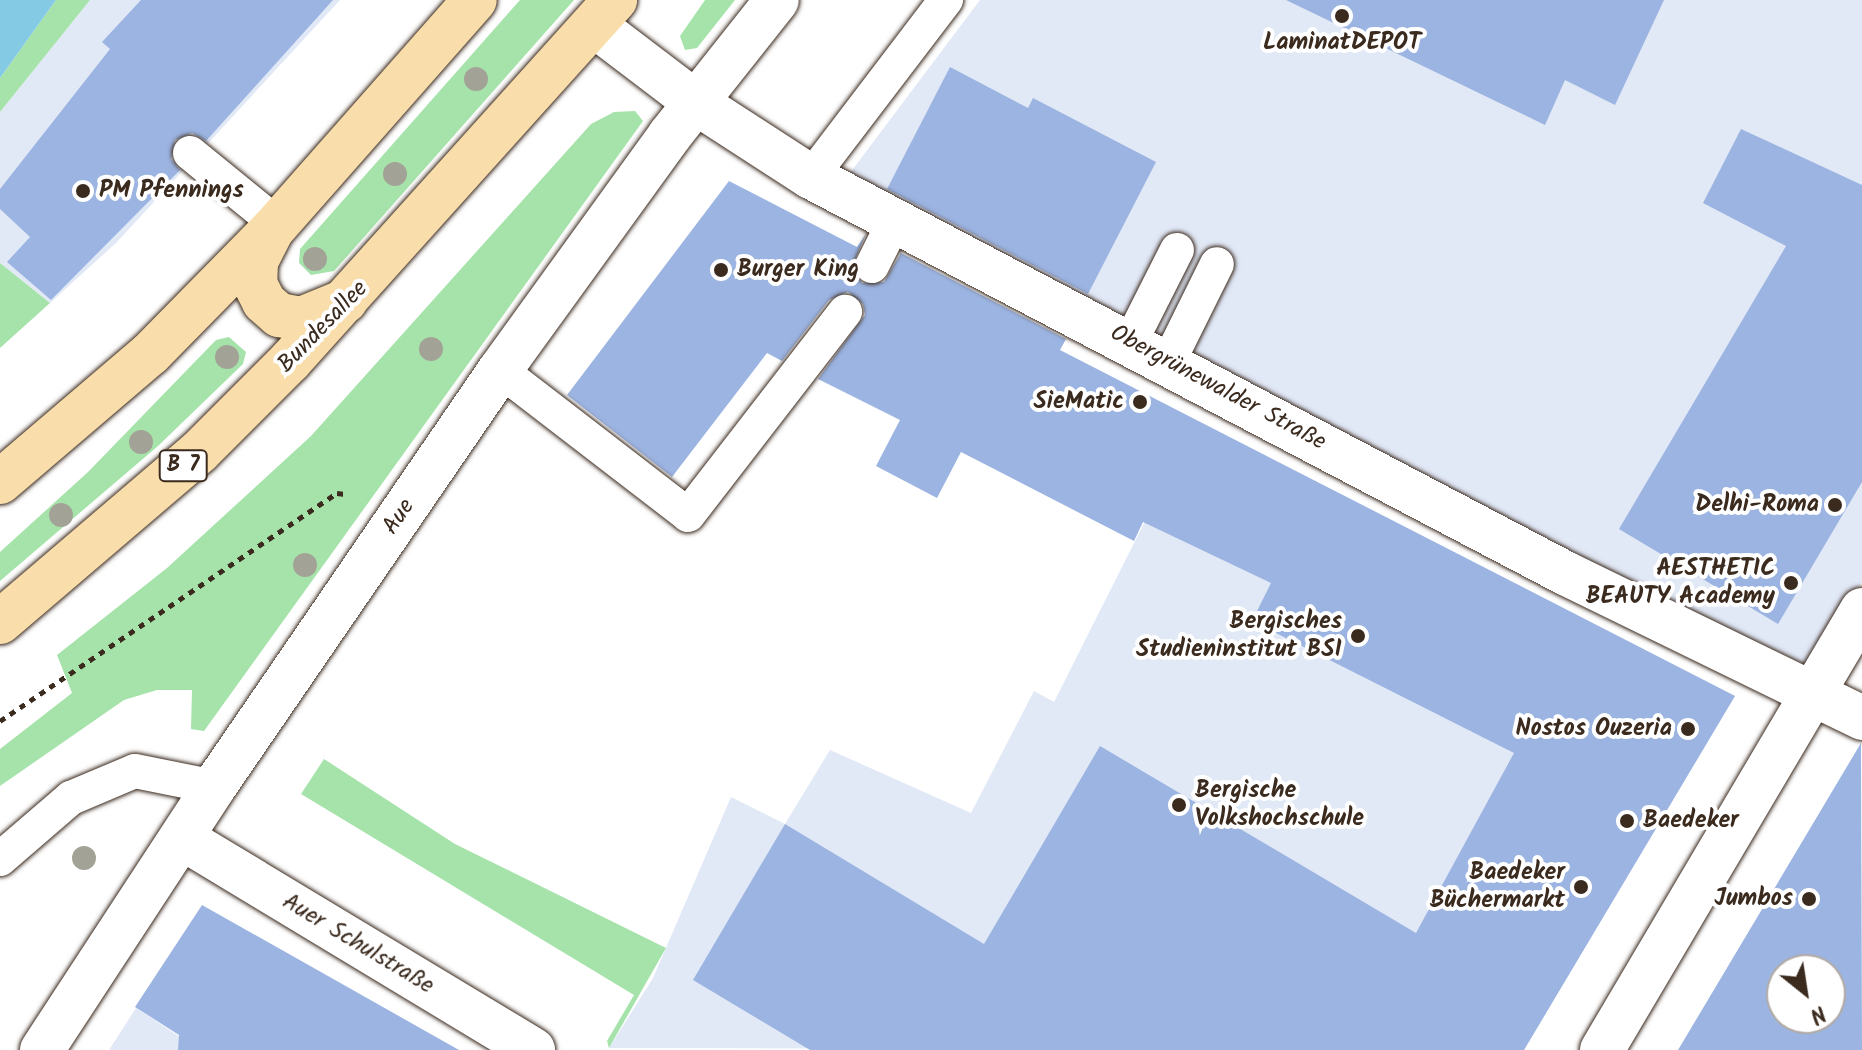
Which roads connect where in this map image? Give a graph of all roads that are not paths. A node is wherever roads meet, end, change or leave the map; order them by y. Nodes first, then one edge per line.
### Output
1 (475, 0) edge
2 (777, 0) edge
3 (946, 0) edge
4 (604, 12) edge
5 (695, 102) junction
6 (190, 153) dead end
7 (811, 177) junction
8 (895, 220) junction
9 (275, 226) junction
10 (1177, 250) dead end
11 (1217, 264) dead end
12 (872, 266) dead end
13 (354, 296) junction
14 (845, 312) dead end
15 (1131, 341) junction
16 (1169, 361) junction
17 (500, 370) junction
18 (0, 482) edge
19 (1862, 610) edge
20 (0, 622) edge
21 (1813, 693) junction
22 (1862, 718) edge
23 (214, 787) junction
24 (182, 838) junction
25 (0, 859) edge
26 (42, 1050) edge
27 (533, 1050) edge
28 (1602, 1050) edge

1 - 9 main road
2 - 5 street, Aue
3 - 7 lane
4 - 5 street, Obergrünewalder Straße
4 - 13 main road, Bundesallee / B 7
5 - 7 street, Obergrünewalder Straße
5 - 17 street, Aue
6 - 9 lane
7 - 8 street, Obergrünewalder Straße
8 - 12 lane
8 - 15 street, Obergrünewalder Straße
9 - 13 main road
9 - 18 main road
10 - 15 lane
11 - 16 lane
13 - 20 main road, Bundesallee / B 7
14 - 17 lane
15 - 16 street, Obergrünewalder Straße
16 - 21 street, Obergrünewalder Straße
17 - 23 street, Aue
19 - 21 street
21 - 22 street, Obergrünewalder Straße
21 - 28 street
23 - 24 street, Aue
23 - 25 lane
24 - 26 street, Aue
24 - 27 street, Auer Schulstraße

